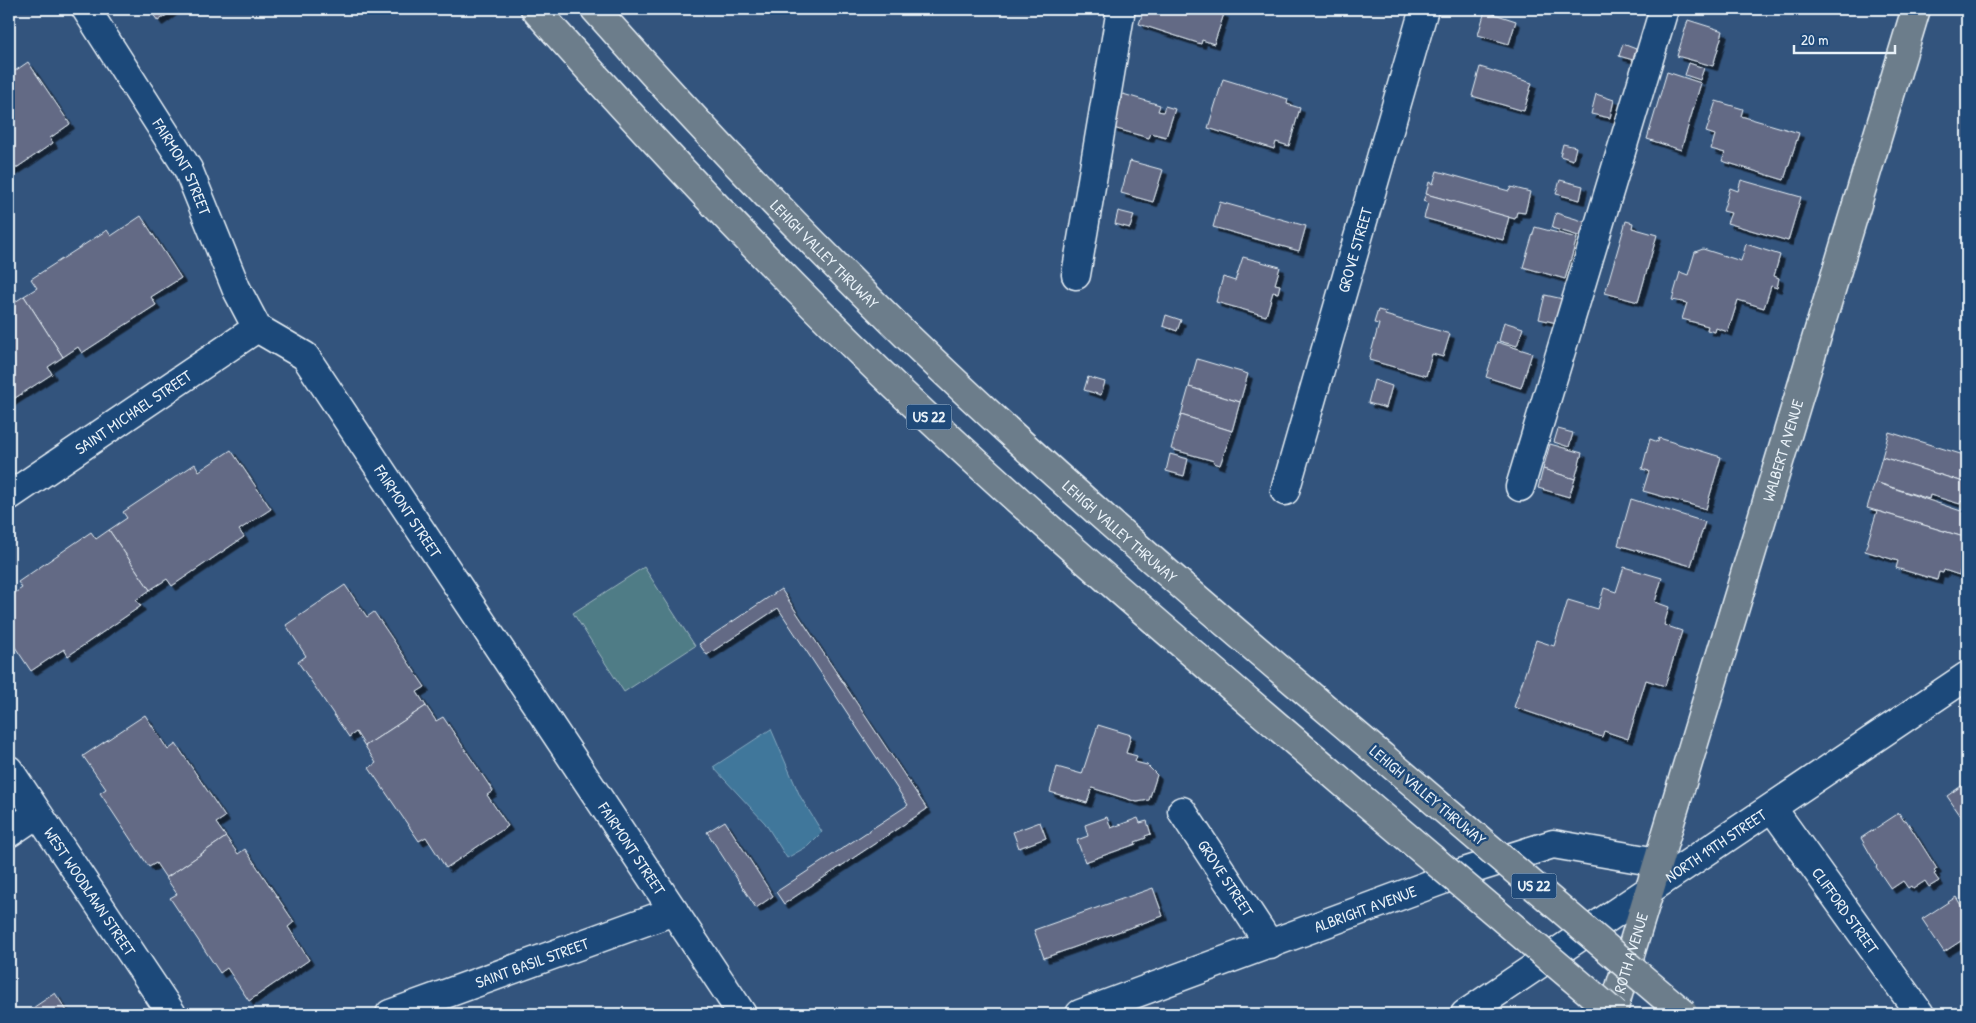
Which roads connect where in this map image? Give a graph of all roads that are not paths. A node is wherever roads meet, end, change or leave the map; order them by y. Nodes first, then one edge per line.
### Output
1 (86, 9) edge
2 (535, 9) edge
3 (595, 9) edge
4 (1121, 9) edge
5 (1424, 9) edge
6 (1664, 9) edge
7 (1916, 9) edge
8 (1076, 275) dead end
9 (257, 328) junction
10 (1520, 487) dead end
11 (1285, 491) dead end
12 (9, 496) edge
13 (1967, 676) edge
14 (9, 770) edge
15 (1772, 808) junction
16 (1182, 811) dead end
17 (37, 814) junction
18 (9, 833) edge
19 (1658, 862) junction
20 (1648, 892) junction
21 (674, 912) junction
22 (1270, 945) junction
23 (172, 1014) edge
24 (390, 1014) edge
25 (742, 1014) edge
26 (1080, 1014) edge
27 (1466, 1014) edge
28 (1614, 1014) edge
29 (1684, 1014) edge
30 (1920, 1014) edge

1 - 9 street, FAIRMONT STREET
2 - 28 main road, US 22, bridge
3 - 29 main road, LEHIGH VALLEY THRUWAY / US 22, bridge
4 - 8 street
5 - 11 street, GROVE STREET
6 - 10 street
7 - 19 main road, WALBERT AVENUE
9 - 12 street, SAINT MICHAEL STREET
9 - 21 street, FAIRMONT STREET
13 - 15 street, NORTH 19TH STREET
14 - 17 street, WEST WOODLAWN STREET
15 - 20 street, NORTH 19TH STREET
15 - 30 street, CLIFFORD STREET
16 - 22 street, GROVE STREET
17 - 18 street
17 - 23 street, WEST WOODLAWN STREET
19 - 20 main road, WALBERT AVENUE
19 - 22 street, ALBRIGHT AVENUE
20 - 27 street, NORTH 19TH STREET
20 - 28 main road, ROTH AVENUE
21 - 24 street, SAINT BASIL STREET
21 - 25 street, FAIRMONT STREET
22 - 26 street, ALBRIGHT AVENUE

